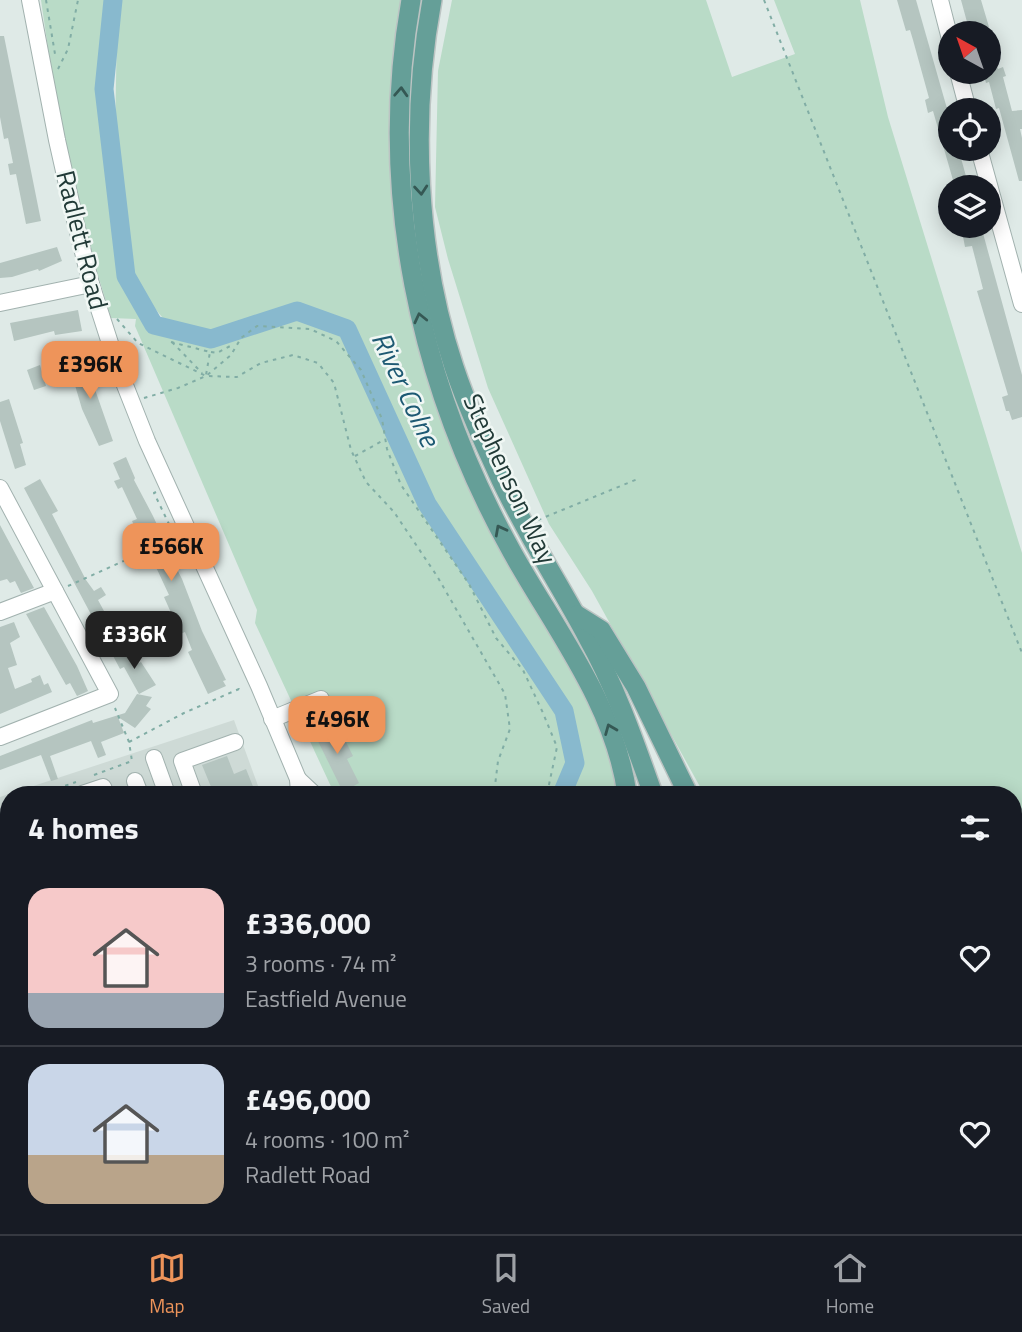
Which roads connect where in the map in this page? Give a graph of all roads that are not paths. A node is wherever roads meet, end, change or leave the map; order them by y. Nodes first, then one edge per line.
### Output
1 (411, 0) edge
2 (432, 0) edge
3 (940, 0) edge
4 (31, 1) edge
5 (945, 21) edge
6 (982, 161) edge
7 (91, 284) junction
8 (0, 303) edge
9 (1022, 304) edge
10 (0, 488) edge
11 (55, 592) junction
12 (0, 612) edge
13 (574, 612) junction
14 (321, 699) dead end
15 (272, 719) junction
16 (0, 737) edge
17 (235, 742) dead end
18 (154, 758) dead end
19 (164, 786) edge
20 (191, 786) edge
21 (298, 786) edge
22 (626, 786) edge
23 (650, 786) edge
24 (684, 786) edge

22 -> 1 main road, Stephenson Way
2 -> 13 main road, Stephenson Way
3 - 5 street
4 - 7 street, Radlett Road
6 - 9 street
7 - 8 street
7 - 15 street, Radlett Road
10 - 11 street
11 - 12 street
11 - 16 street
13 - 23 main road, Stephenson Way
13 - 24 main road, Stephenson Way
14 - 15 street
15 - 21 street, Radlett Road
17 - 20 street
18 - 19 street

